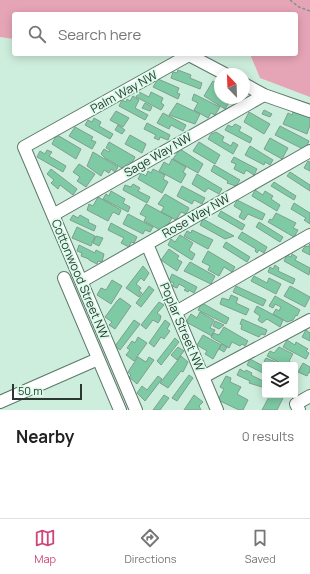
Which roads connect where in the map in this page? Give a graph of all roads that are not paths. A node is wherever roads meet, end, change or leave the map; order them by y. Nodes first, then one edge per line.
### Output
1 (187, 56) edge
2 (191, 56) edge
3 (214, 69) edge
4 (250, 87) edge
5 (264, 95) junction
6 (310, 111) edge
7 (24, 148) joint
8 (310, 151) edge
9 (53, 215) junction
10 (310, 235) edge
11 (147, 244) junction
12 (64, 278) dead end
13 (82, 281) junction
14 (176, 312) junction
15 (310, 320) edge
16 (98, 359) junction
17 (204, 377) junction
18 (310, 396) edge
19 (0, 402) edge
20 (298, 407) edge
21 (120, 410) edge
22 (136, 410) edge
23 (217, 410) edge

1 - 7 street, Palm Way NW
2 - 3 street, Palm Way NW
4 - 5 street
5 - 6 street
5 - 9 street, Sage Way NW
7 - 9 street, Cottonwood Street NW
8 - 11 street, Rose Way NW
9 - 13 street, Cottonwood Street NW
10 - 14 street
11 - 13 street, Rose Way NW
11 - 14 street, Poplar Street NW
12 - 16 street
13 - 22 street, Cottonwood Street NW
14 - 17 street, Poplar Street NW
15 - 17 street
16 - 19 street
16 - 21 street
17 - 23 street, Poplar Street NW
18 - 20 street

